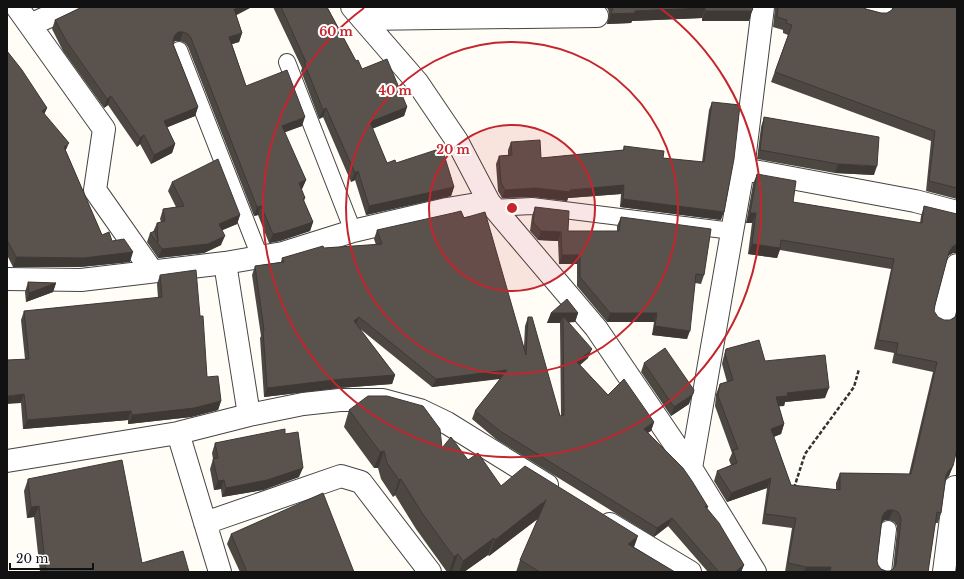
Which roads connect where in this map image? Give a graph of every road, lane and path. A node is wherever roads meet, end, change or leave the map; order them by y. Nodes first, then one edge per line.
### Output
1 (17, 7) edge
2 (70, 7) edge
3 (763, 7) edge
4 (866, 7) edge
5 (881, 7) edge
6 (358, 13) edge
7 (597, 16) dead end
8 (30, 26) junction
9 (179, 50) dead end
10 (287, 62) dead end
11 (743, 168) junction
12 (491, 205) junction
13 (957, 212) edge
14 (353, 231) junction
15 (732, 231) junction
16 (260, 257) junction
17 (224, 263) junction
18 (957, 265) edge
19 (152, 271) junction
20 (7, 278) edge
21 (944, 318) edge
22 (859, 369) dead end
23 (249, 415) junction
24 (178, 433) junction
25 (7, 461) edge
26 (691, 468) junction
27 (957, 488) edge
28 (793, 491) edge
29 (566, 497) edge
30 (592, 513) edge
31 (205, 523) junction
32 (888, 529) dead end
33 (220, 572) edge
34 (430, 572) edge
35 (690, 572) edge
36 (755, 572) edge
37 (883, 572) edge
38 (944, 572) edge

1 - 8 street
2 - 8 street
3 - 11 street
4 - 5 street
6 - 7 street
6 - 12 street
8 - 19 street
9 - 16 lane
10 - 14 lane
11 - 13 street
11 - 15 street
12 - 14 street
12 - 15 lane
12 - 26 street
14 - 16 street
15 - 26 street
16 - 17 street
17 - 19 street
17 - 23 street
18 - 21 street
19 - 20 street
22 - 28 path
23 - 24 street
23 - 29 street
24 - 25 street
24 - 31 street
26 - 36 street
27 - 38 street
30 - 35 street
31 - 33 street
31 - 34 street
32 - 37 lane

